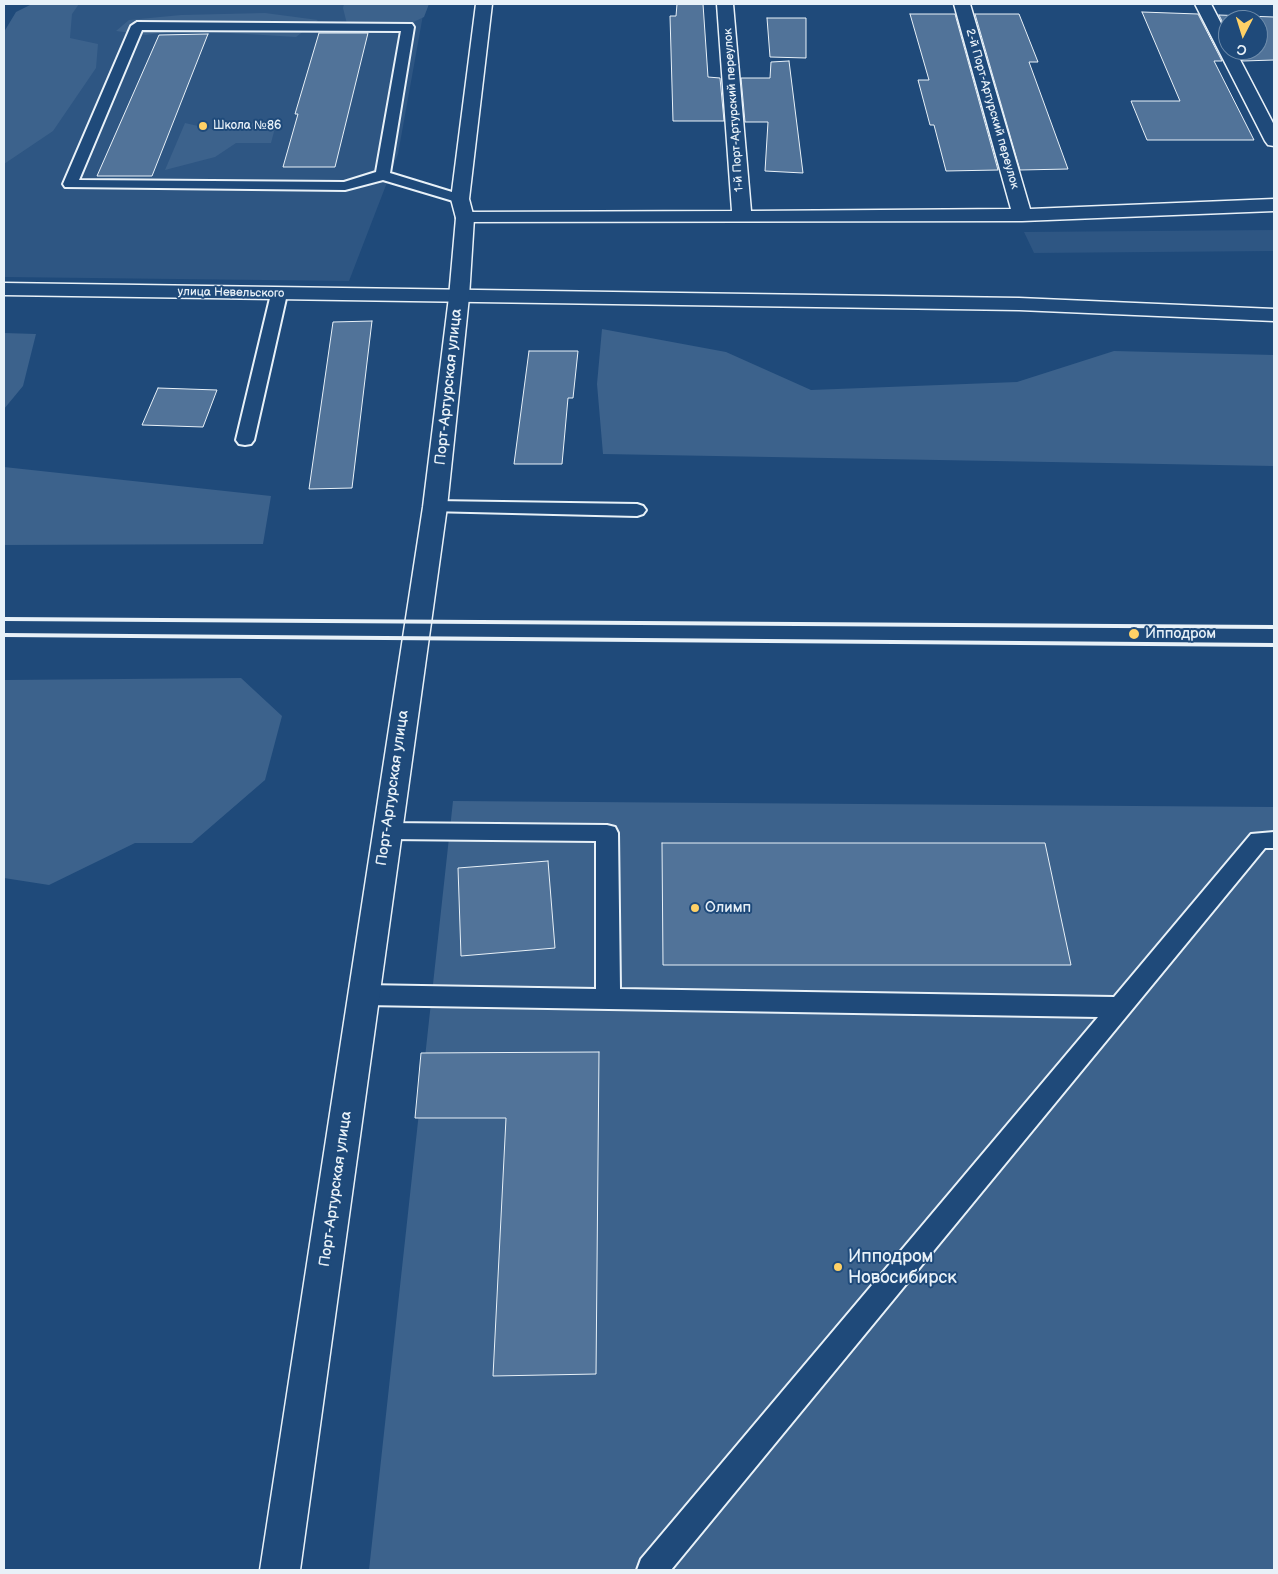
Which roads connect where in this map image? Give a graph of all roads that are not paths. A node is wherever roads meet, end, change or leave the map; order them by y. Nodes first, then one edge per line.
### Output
1 (484, 4) edge
2 (725, 4) edge
3 (962, 4) edge
4 (1203, 4) edge
5 (1274, 141) edge
6 (383, 175) junction
7 (1274, 205) edge
8 (462, 209) junction
9 (1022, 215) junction
10 (742, 217) junction
11 (4, 289) edge
12 (279, 294) junction
13 (459, 297) junction
14 (1274, 315) edge
15 (245, 440) dead end
16 (435, 507) junction
17 (637, 510) dead end
18 (387, 831) junction
19 (1274, 840) edge
20 (364, 995) junction
21 (608, 999) junction
22 (1120, 1007) junction
23 (280, 1570) edge
24 (652, 1570) edge

1 - 8 street, Порт-Артурская улица
2 - 10 street, 1-й Порт-Артурский переулок
3 - 9 street, 2-й Порт-Артурский переулок
4 - 5 street
6 - 6 lane
6 - 8 lane
7 - 9 street
8 - 10 street
8 - 13 street, Порт-Артурская улица
9 - 10 street
11 - 12 street, улица Невельского
12 - 13 street, улица Невельского
12 - 15 lane
13 - 14 street, улица Невельского
13 - 16 street, Порт-Артурская улица
16 - 17 lane
16 - 18 street, Порт-Артурская улица
18 - 20 street, Порт-Артурская улица
18 - 21 lane
19 - 22 lane
20 - 21 lane
20 - 23 street, Порт-Артурская улица
21 - 22 lane
22 - 24 lane

